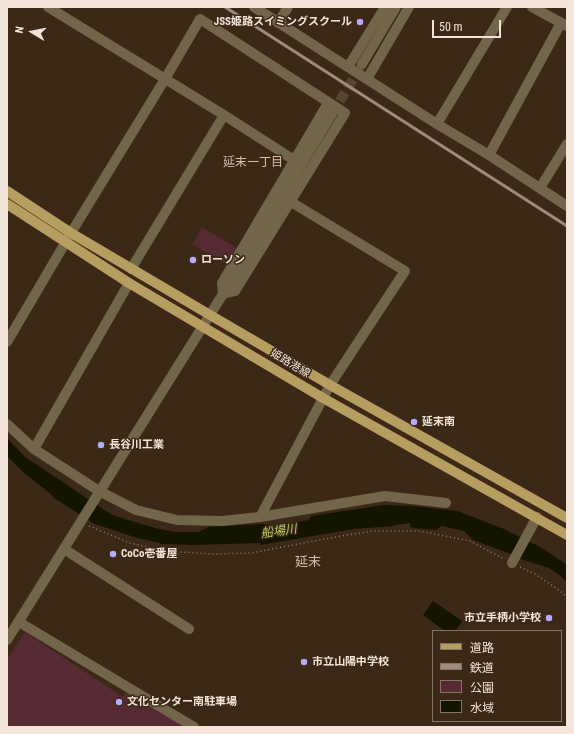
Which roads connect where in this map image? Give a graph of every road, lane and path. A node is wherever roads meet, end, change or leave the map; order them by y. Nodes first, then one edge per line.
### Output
1 (48, 7) edge
2 (254, 7) edge
3 (288, 7) edge
4 (385, 7) edge
5 (396, 7) edge
6 (409, 7) edge
7 (507, 7) edge
8 (532, 7) edge
9 (278, 23) junction
10 (564, 24) edge
11 (362, 64) tunnel mouth
12 (348, 67) junction
13 (165, 79) junction
14 (367, 79) junction
15 (328, 103) junction
16 (332, 114) tunnel mouth
17 (224, 115) junction
18 (437, 124) junction
19 (567, 144) edge
20 (489, 155) junction
21 (294, 160) junction
22 (540, 188) junction
23 (7, 191) edge
24 (291, 202) junction
25 (7, 204) edge
26 (567, 206) edge
27 (71, 233) junction
28 (66, 243) junction
29 (131, 269) junction
30 (130, 283) junction
31 (223, 294) junction
32 (210, 315) junction
33 (203, 326) junction
34 (7, 342) edge
35 (330, 386) junction
36 (323, 398) junction
37 (7, 424) edge
38 (34, 449) junction
39 (99, 491) junction
40 (446, 503) dead end
41 (260, 517) junction
42 (537, 517) junction
43 (567, 518) edge
44 (80, 522) junction
45 (567, 535) edge
46 (64, 549) junction
47 (512, 563) junction
48 (567, 597) edge
49 (19, 622) junction
50 (189, 629) dead end
51 (7, 640) edge
52 (194, 727) edge

1 - 13 street
2 - 9 street
3 - 9 street
4 - 12 street
5 - 11 street
6 - 14 street
7 - 18 street
8 - 10 street
9 - 12 street
10 - 20 street
12 - 14 street
13 - 15 street
13 - 17 street
13 - 27 street
14 - 18 street
15 - 21 street
15 - 24 street
16 - 31 street
17 - 21 street
17 - 29 street
18 - 20 street
19 - 22 street
20 - 22 street
21 - 31 street
22 - 26 street
23 - 27 main road, 姫路港線
24 - 31 street
24 - 35 street
25 - 28 main road, 姫路港線
27 - 28 street
27 - 29 main road, 姫路港線
28 - 30 main road, 姫路港線
28 - 34 street
29 - 32 main road, 姫路港線
30 - 33 main road, 姫路港線
30 - 38 street
31 - 32 street
32 - 33 street
32 - 35 main road, 姫路港線
33 - 36 main road, 姫路港線
33 - 39 street
35 - 36 street
35 - 43 main road, 姫路港線
36 - 41 street
36 - 42 main road, 姫路港線
37 - 38 street
38 - 39 street
39 - 41 street
39 - 44 street
40 - 41 street
42 - 45 main road, 姫路港線
42 - 47 street
44 - 46 street
44 - 47 path
46 - 49 street
46 - 50 street
47 - 48 path
49 - 51 street
49 - 52 street

